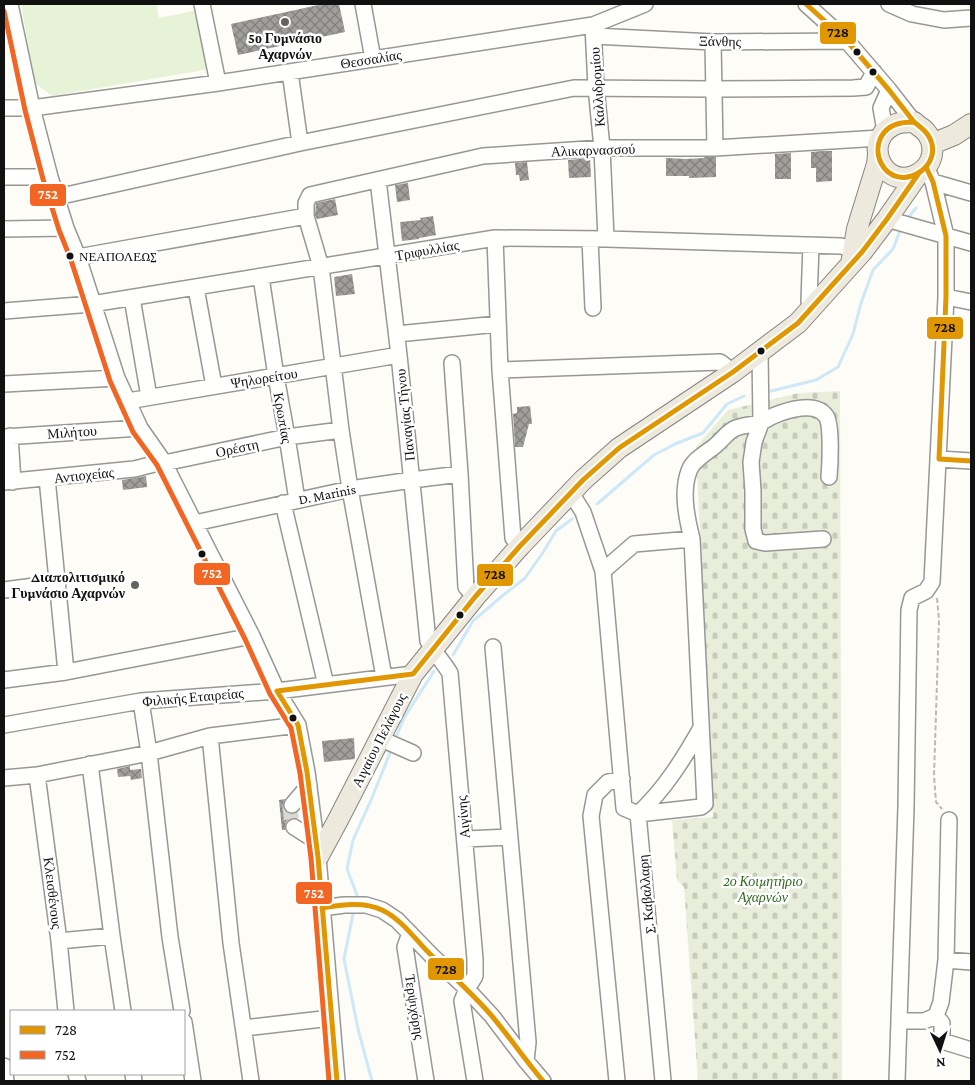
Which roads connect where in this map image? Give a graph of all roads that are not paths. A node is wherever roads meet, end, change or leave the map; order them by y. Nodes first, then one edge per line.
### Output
1 (10, 4) edge
2 (202, 4) edge
3 (363, 4) edge
4 (645, 4) edge
5 (806, 4) edge
6 (888, 4) edge
7 (971, 18) edge
8 (9, 23) edge
9 (594, 30) junction
10 (847, 41) junction
11 (712, 42) junction
12 (373, 59) junction
13 (290, 72) junction
14 (874, 72) junction
15 (218, 83) junction
16 (596, 87) junction
17 (713, 89) junction
18 (889, 90) junction
19 (4, 108) edge
20 (32, 108) junction
21 (914, 122) junction
22 (971, 124) edge
23 (881, 141) junction
24 (300, 143) junction
25 (932, 144) junction
26 (602, 148) junction
27 (715, 148) junction
28 (926, 174) junction
29 (50, 176) junction
30 (4, 177) edge
31 (378, 180) junction
32 (971, 193) edge
33 (57, 197) junction
34 (306, 216) junction
35 (887, 219) junction
36 (66, 228) junction
37 (4, 229) edge
38 (946, 236) junction
39 (495, 238) junction
40 (590, 239) junction
41 (606, 239) junction
42 (971, 243) edge
43 (811, 245) junction
44 (388, 256) junction
45 (852, 257) junction
46 (78, 258) junction
47 (321, 268) junction
48 (261, 277) junction
49 (196, 288) junction
50 (946, 297) junction
51 (132, 298) junction
52 (971, 302) edge
53 (92, 304) junction
54 (815, 305) junction
55 (593, 308) dead end
56 (4, 311) edge
57 (498, 324) junction
58 (397, 334) junction
59 (760, 353) junction
60 (399, 355) junction
61 (452, 363) dead end
62 (334, 367) junction
63 (500, 370) junction
64 (733, 372) junction
65 (276, 376) junction
66 (117, 378) junction
67 (4, 384) edge
68 (214, 386) junction
69 (150, 397) junction
70 (128, 401) junction
71 (761, 423) junction
72 (140, 428) junction
73 (341, 430) junction
74 (7, 437) edge
75 (287, 437) junction
76 (939, 459) junction
77 (163, 461) junction
78 (971, 461) edge
79 (460, 474) junction
80 (829, 477) dead end
81 (47, 478) junction
82 (412, 480) junction
83 (8, 482) edge
84 (350, 489) junction
85 (571, 493) junction
86 (290, 502) junction
87 (195, 523) junction
88 (692, 539) junction
89 (823, 539) dead end
90 (520, 546) junction
91 (603, 571) junction
92 (57, 583) junction
93 (4, 590) edge
94 (475, 597) junction
95 (252, 636) junction
96 (493, 647) dead end
97 (432, 649) junction
98 (66, 672) junction
99 (413, 674) junction
100 (384, 677) junction
101 (4, 680) edge
102 (326, 685) junction
103 (277, 691) junction
104 (141, 701) junction
105 (4, 724) edge
106 (298, 726) junction
107 (702, 727) junction
108 (210, 736) junction
109 (379, 738) junction
110 (413, 752) dead end
111 (149, 753) junction
112 (90, 764) junction
113 (37, 775) junction
114 (4, 778) edge
115 (622, 779) junction
116 (309, 785) junction
117 (292, 805) dead end
118 (638, 814) junction
119 (950, 820) road end
120 (294, 826) tunnel mouth
121 (510, 837) junction
122 (464, 839) junction
123 (317, 849) junction
124 (322, 908) junction
125 (410, 933) junction
126 (112, 936) junction
127 (59, 940) junction
128 (946, 960) junction
129 (971, 962) edge
130 (467, 989) junction
131 (66, 1010) edge
132 (123, 1010) edge
133 (182, 1010) edge
134 (936, 1016) junction
135 (331, 1018) junction
136 (899, 1022) junction
137 (244, 1028) junction
138 (185, 1029) edge
139 (971, 1050) edge
140 (526, 1061) junction
141 (4, 1066) edge
142 (6, 1081) edge
143 (193, 1081) edge
144 (251, 1081) edge
145 (337, 1081) edge
146 (426, 1081) edge
147 (475, 1081) edge
148 (539, 1081) edge
149 (617, 1081) edge
150 (663, 1081) edge
151 (897, 1081) edge

1 - 8 street
2 - 15 street
3 - 12 street
4 - 9 street, Θεσσαλίας
5 - 10 street
6 - 7 street
8 - 20 street
9 - 11 street, Ξάνθης
9 - 12 street, Θεσσαλίας
9 - 16 street, Καλλιδρομίου
10 - 11 street, Ξάνθης
10 - 14 street
11 - 17 street
12 - 13 street, Θεσσαλίας
13 - 15 street, Θεσσαλίας
13 - 24 street
14 - 17 street
14 - 18 street
15 - 20 street, Θεσσαλίας
16 - 17 street
16 - 24 street
16 - 26 street, Καλλιδρομίου
17 - 27 street
18 - 21 street
18 - 23 street
19 - 20 street, Θεσσαλίας
20 - 29 street
21 - 23 main road
21 - 25 main road
22 - 25 main road
23 - 27 street, Αλικαρνασσού
23 - 28 main road
23 - 45 main road
24 - 33 street
25 - 28 main road
26 - 27 street, Αλικαρνασσού
26 - 31 street, Αλικαρνασσού
26 - 41 street, Καλλιδρομίου
28 - 32 street
28 - 35 main road, Αιγαίου Πελάγους
28 - 38 street
29 - 30 street
29 - 33 street
31 - 34 street, Αλικαρνασσού
31 - 44 street, Παναγίας Τήνου
33 - 36 street
34 - 46 street
34 - 47 street
35 - 38 street
35 - 45 main road, Αιγαίου Πελάγους
36 - 37 street
36 - 46 street
38 - 42 street
38 - 50 street
39 - 40 street, Τριφυλλίας
39 - 44 street, Τριφυλλίας
39 - 57 street
40 - 41 street, Τριφυλλίας
40 - 55 street
41 - 43 street, Τριφυλλίας
43 - 45 street, Τριφυλλίας
43 - 54 street
44 - 47 street, Τριφυλλίας
44 - 58 street, Παναγίας Τήνου
45 - 54 main road, Αιγαίου Πελάγους
46 - 53 street
47 - 48 street, Τριφυλλίας
47 - 62 street
48 - 49 street, Τριφυλλίας
48 - 65 street, Κρωπίας
49 - 51 street, Τριφυλλίας
49 - 68 street
50 - 52 street
50 - 76 street
51 - 53 street, Τριφυλλίας
51 - 69 street
53 - 56 street, Τριφυλλίας
53 - 66 street
54 - 59 main road, Αιγαίου Πελάγους
57 - 58 street
57 - 63 street
58 - 60 street, Παναγίας Τήνου
59 - 64 main road, Αιγαίου Πελάγους
59 - 71 street
60 - 62 street, Ψηλορείτου
60 - 82 street, Παναγίας Τήνου
61 - 79 street
62 - 65 street, Ψηλορείτου
62 - 73 street
63 - 64 street
63 - 90 street
64 - 85 main road, Αιγαίου Πελάγους
65 - 68 street, Ψηλορείτου
65 - 75 street, Κρωπίας
66 - 67 street
66 - 70 street
68 - 69 street, Ψηλορείτου
69 - 70 street, Ψηλορείτου
70 - 72 street
71 - 80 street
71 - 88 street
71 - 89 street
72 - 74 street, Μιλήτου
72 - 77 street
73 - 75 street, Ορέστη
73 - 84 street
74 - 83 street
75 - 77 street, Ορέστη
75 - 86 street, Κρωπίας
76 - 78 street
76 - 136 street
77 - 81 street, Αντιοχείας
77 - 87 street
79 - 82 street, D. Marinis
79 - 94 street
81 - 83 street, Αντιοχείας
81 - 92 street
82 - 84 street, D. Marinis
82 - 97 street, Παναγίας Τήνου
84 - 86 street, D. Marinis
84 - 100 street
85 - 90 main road, Αιγαίου Πελάγους
85 - 91 street
86 - 87 street, D. Marinis
86 - 102 street, Κρωπίας
87 - 95 street
88 - 91 street
88 - 107 street
90 - 94 main road, Αιγαίου Πελάγους
91 - 115 street
92 - 93 street
92 - 98 street
94 - 97 main road, Αιγαίου Πελάγους
95 - 98 street
95 - 103 street
96 - 121 street
97 - 99 main road, Αιγαίου Πελάγους
97 - 122 street, Αιγίνης
98 - 101 street
99 - 100 street, Φιλικής Εταιρείας
99 - 109 main road, Αιγαίου Πελάγους
100 - 102 street, Φιλικής Εταιρείας
102 - 103 street, Φιλικής Εταιρείας
103 - 104 street, Φιλικής Εταιρείας
103 - 106 street
104 - 105 street, Φιλικής Εταιρείας
104 - 111 street
106 - 108 street
106 - 116 street
107 - 118 street
107 - 118 street
108 - 111 street
108 - 137 street
109 - 110 street
109 - 123 main road, Αιγαίου Πελάγους
111 - 112 street
111 - 133 street
112 - 113 street
112 - 126 street
113 - 114 street
113 - 127 street, Κλεισθένους
115 - 118 street
115 - 149 street
116 - 117 street
116 - 123 street
118 - 150 street, Σ. Καβαλλαρη
119 - 128 street
120 - 123 street
121 - 122 street
121 - 140 street
122 - 130 street, Αιγίνης
123 - 124 street
124 - 125 street
124 - 135 street
125 - 130 street
125 - 146 street, Τερψιχόρης
126 - 127 street
126 - 132 street
127 - 131 street, Κλεισθένους
128 - 129 street
128 - 134 street
130 - 140 street
130 - 147 street, Αιγίνης
134 - 136 street
134 - 139 street
135 - 137 street
135 - 145 street
136 - 151 street
137 - 144 street
138 - 143 street
140 - 148 street
141 - 142 street

